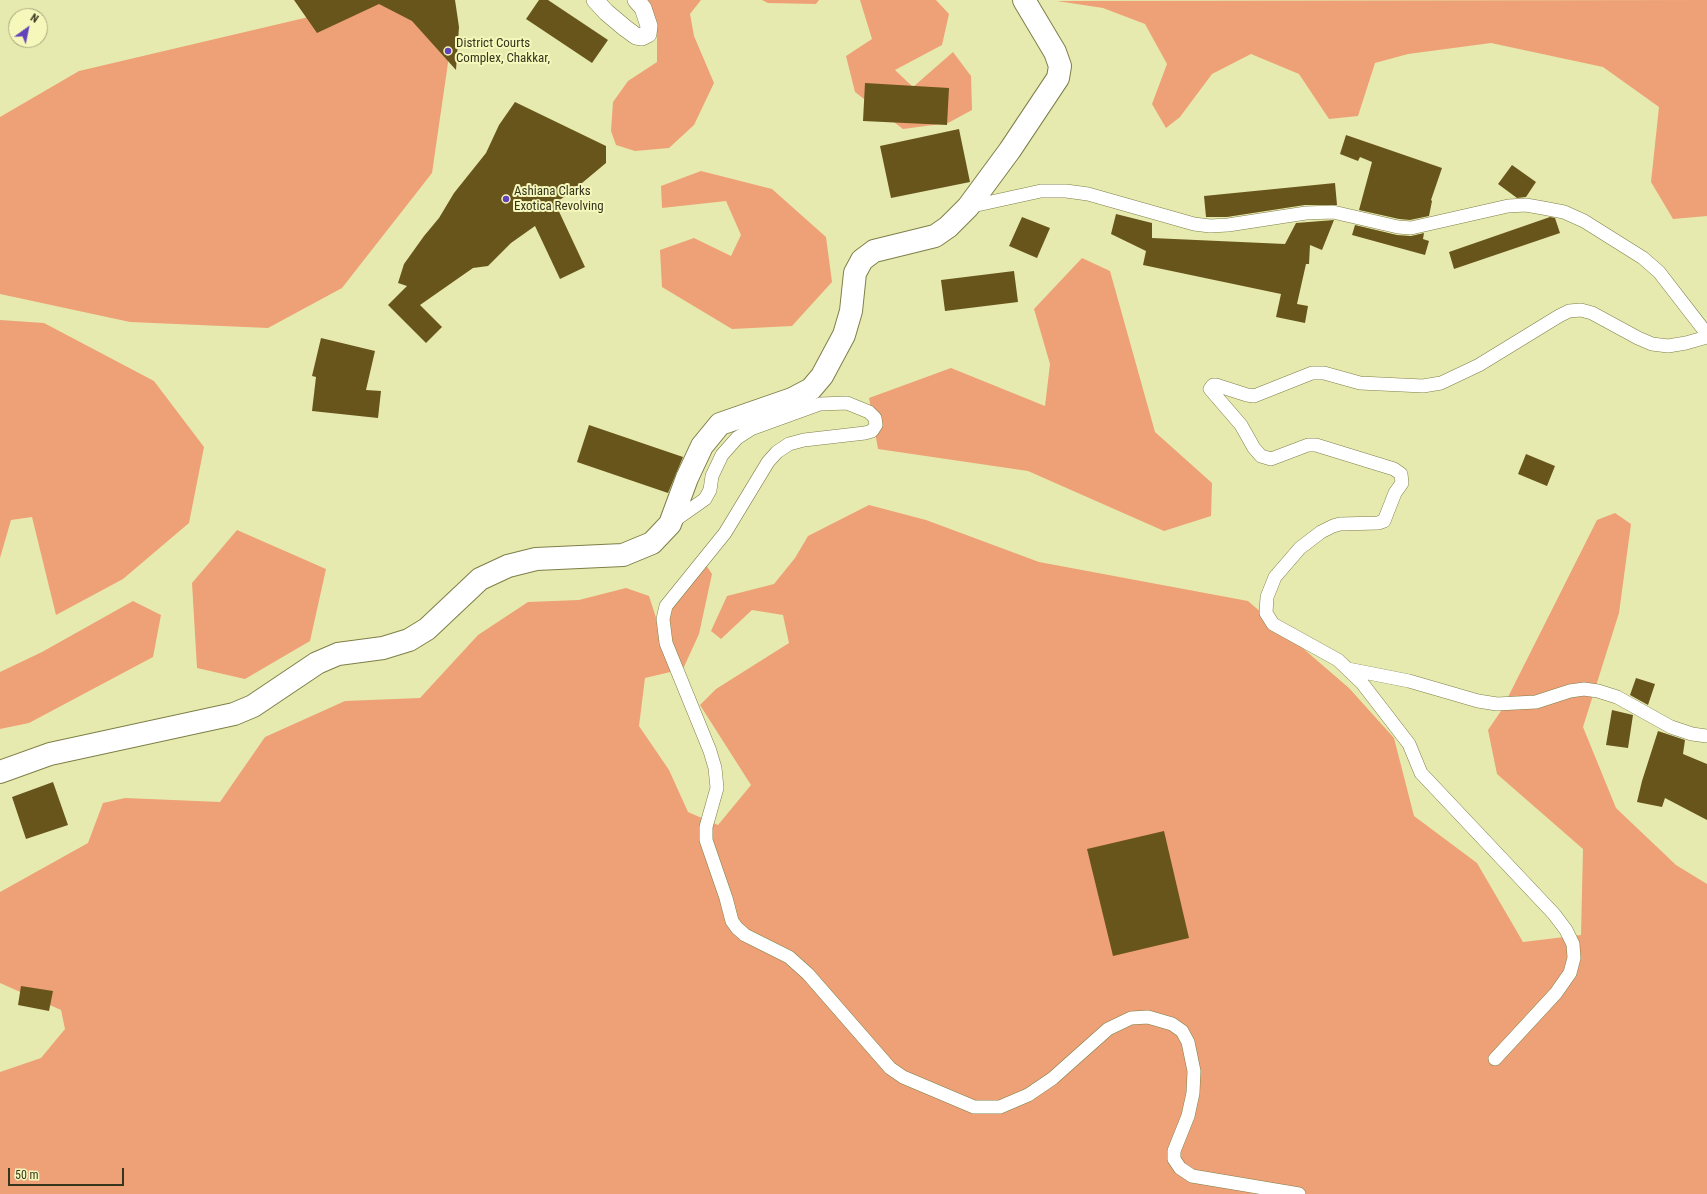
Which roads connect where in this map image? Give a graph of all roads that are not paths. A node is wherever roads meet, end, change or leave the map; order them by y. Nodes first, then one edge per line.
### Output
1 (595, 0) edge
2 (636, 0) edge
3 (1024, 0) edge
4 (968, 207) junction
5 (1707, 334) edge
6 (1707, 337) edge
7 (670, 524) junction
8 (1348, 669) junction
9 (1707, 736) edge
10 (0, 772) edge
11 (1495, 1060) dead end
12 (1299, 1194) edge

1 - 2 street
3 - 4 highway
4 - 5 street
4 - 7 highway
6 - 8 street
7 - 10 highway
7 - 12 street
8 - 9 street
8 - 11 street

